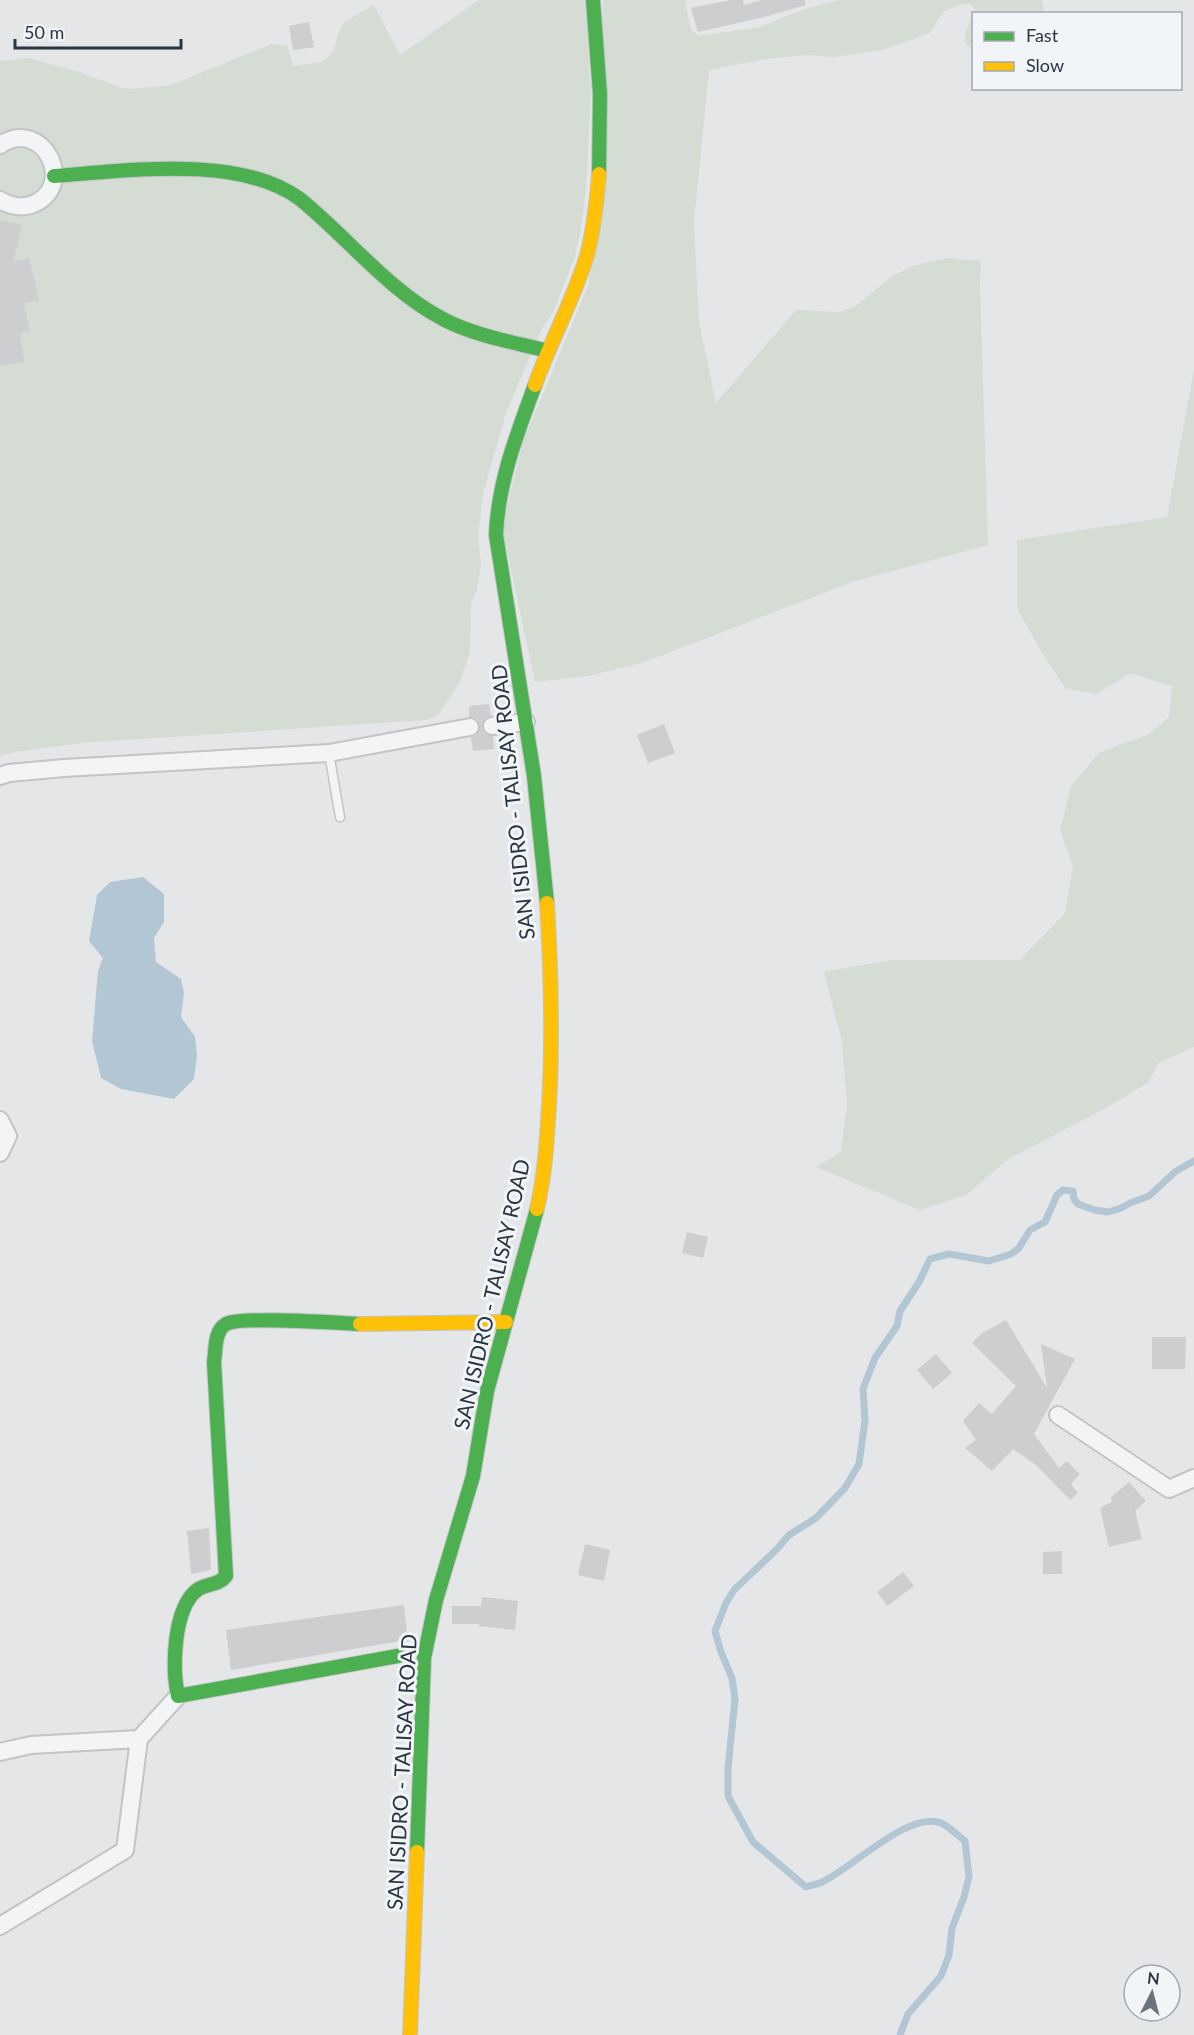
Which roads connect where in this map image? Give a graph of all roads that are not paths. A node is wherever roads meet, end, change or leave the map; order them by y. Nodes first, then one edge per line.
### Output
1 (593, 0) edge
2 (0, 145) edge
3 (54, 176) junction
4 (0, 200) edge
5 (548, 351) junction
6 (526, 722) junction
7 (492, 726) dead end
8 (470, 727) dead end
9 (329, 753) junction
10 (0, 776) edge
11 (340, 817) dead end
12 (0, 1120) edge
13 (0, 1153) edge
14 (506, 1322) junction
15 (1058, 1415) dead end
16 (1194, 1478) edge
17 (403, 1655) dead end
18 (178, 1696) junction
19 (138, 1739) junction
20 (0, 1752) edge
21 (0, 1926) edge
22 (410, 2035) edge

1 - 5 street, SAN ISIDRO - TALISAY ROAD
2 - 3 street
3 - 4 street
3 - 5 street
5 - 6 street, SAN ISIDRO - TALISAY ROAD
6 - 7 street
6 - 14 street, SAN ISIDRO - TALISAY ROAD
8 - 9 street
9 - 10 street
9 - 11 lane
12 - 13 street
14 - 18 street
14 - 22 street, SAN ISIDRO - TALISAY ROAD
15 - 16 street
17 - 18 street
18 - 19 street
19 - 20 street
19 - 21 street

